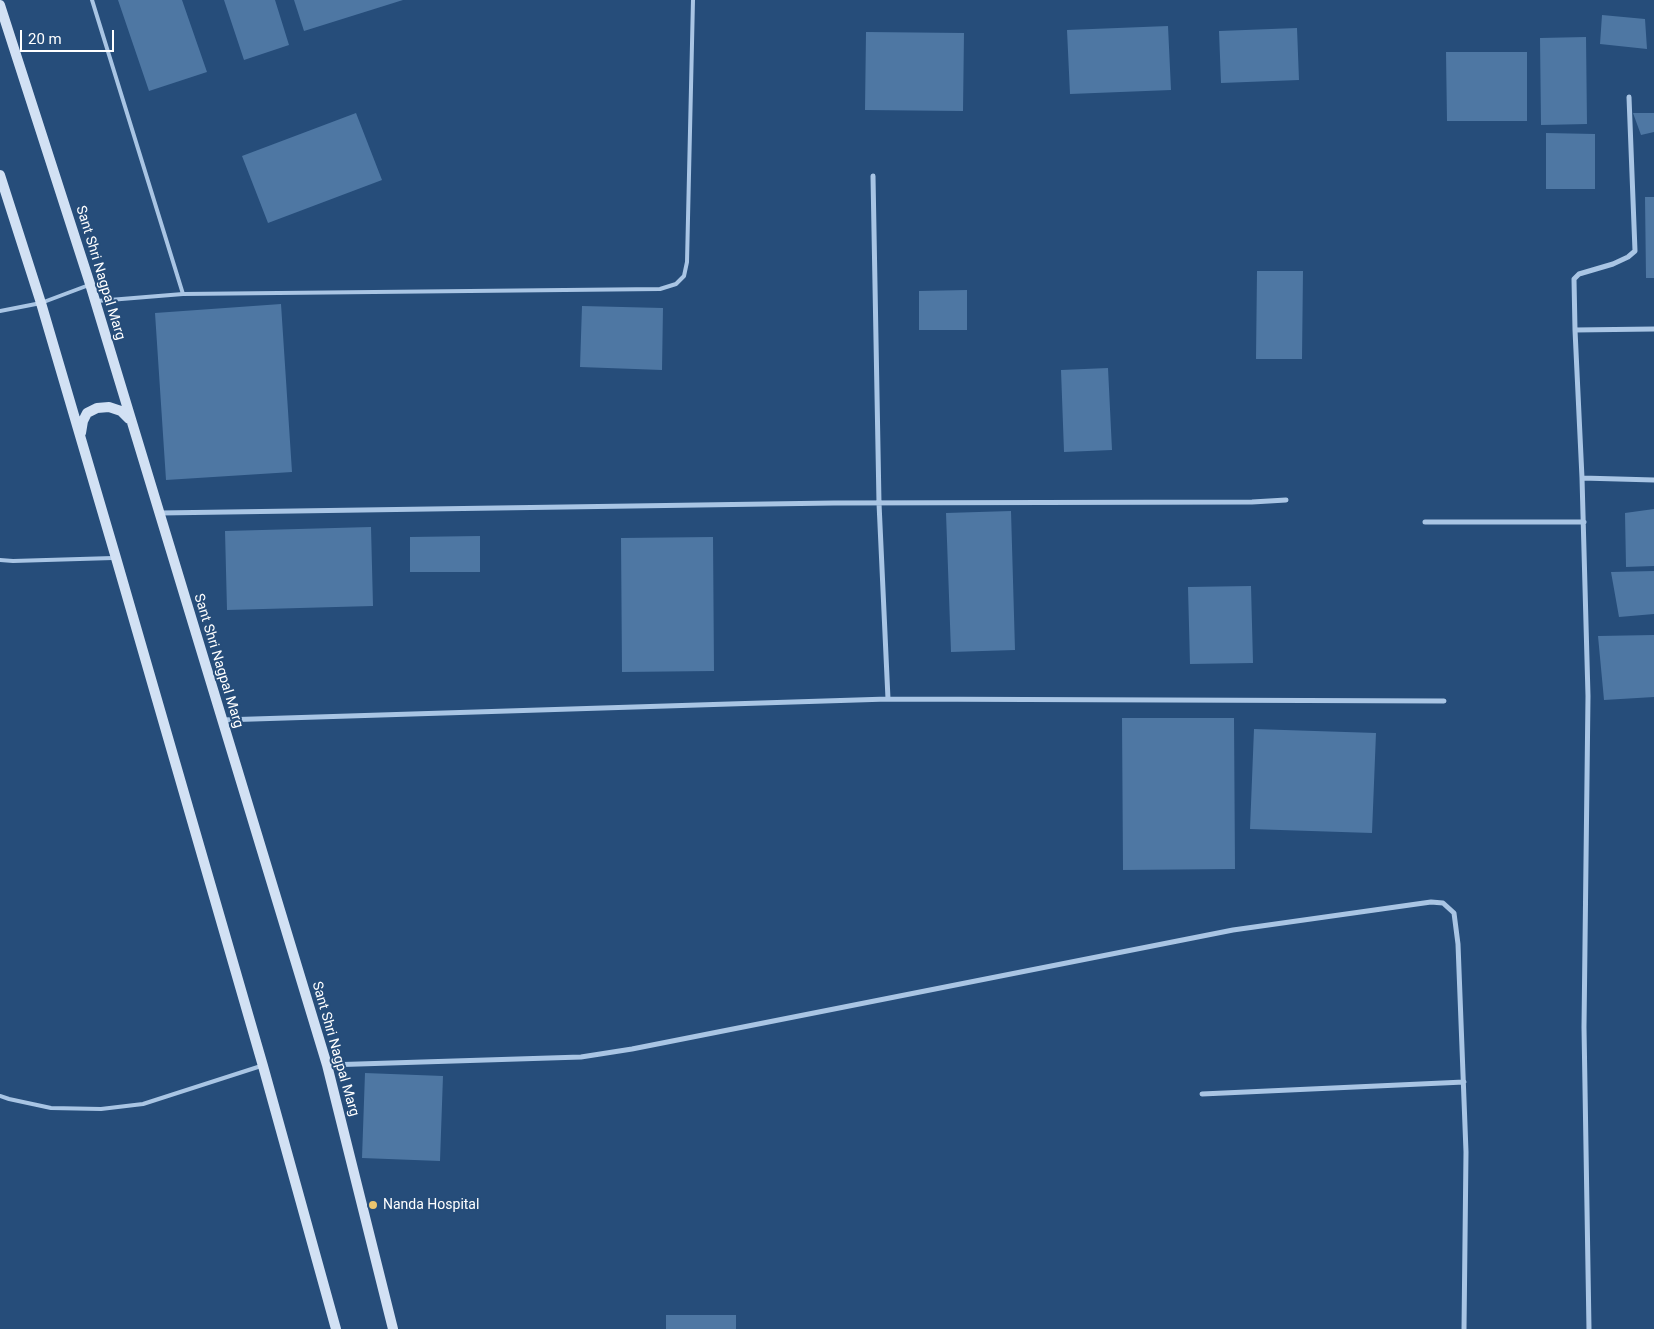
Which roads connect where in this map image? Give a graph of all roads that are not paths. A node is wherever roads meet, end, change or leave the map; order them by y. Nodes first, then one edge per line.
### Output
1 (92, 0) edge
2 (693, 0) edge
3 (0, 6) edge
4 (1629, 97) dead end
5 (0, 174) edge
6 (873, 176) dead end
7 (90, 284) junction
8 (183, 294) junction
9 (95, 301) junction
10 (41, 303) junction
11 (0, 311) edge
12 (1575, 330) junction
13 (1654, 330) edge
14 (131, 422) junction
15 (80, 437) junction
16 (1582, 478) junction
17 (1654, 480) edge
18 (1286, 500) dead end
19 (879, 503) junction
20 (159, 513) junction
21 (1425, 522) dead end
22 (1584, 522) junction
23 (116, 558) junction
24 (0, 560) edge
25 (888, 699) junction
26 (1444, 701) dead end
27 (222, 720) junction
28 (327, 1065) junction
29 (264, 1066) junction
30 (1464, 1082) junction
31 (1202, 1094) dead end
32 (0, 1096) edge
33 (336, 1329) edge
34 (393, 1329) edge
35 (1464, 1329) edge
36 (1589, 1329) edge

1 - 8 lane
2 - 8 lane
3 - 7 main road, Sant Shri Nagpal Marg
4 - 12 street
5 - 10 main road
6 - 19 street
7 - 9 main road, Sant Shri Nagpal Marg
7 - 10 lane
8 - 9 lane
9 - 14 main road, Sant Shri Nagpal Marg
10 - 11 lane
10 - 15 main road
12 - 13 street
12 - 16 street
14 - 15 main road
14 - 20 main road, Sant Shri Nagpal Marg
15 - 23 main road
16 - 17 street
16 - 22 street
18 - 19 street
19 - 20 street
19 - 25 street
20 - 27 main road, Sant Shri Nagpal Marg
21 - 22 street
22 - 36 street
23 - 24 lane
23 - 29 main road
25 - 26 street
25 - 27 street
27 - 28 main road, Sant Shri Nagpal Marg
28 - 30 street
28 - 34 main road, Sant Shri Nagpal Marg
29 - 32 lane
29 - 33 main road
30 - 31 street
30 - 35 street

